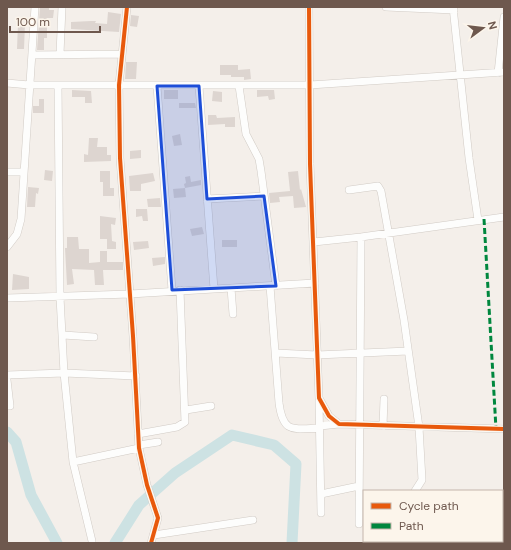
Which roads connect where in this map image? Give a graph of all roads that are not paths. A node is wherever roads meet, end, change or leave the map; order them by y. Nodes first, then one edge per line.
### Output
1 (35, 7) edge
2 (62, 7) edge
3 (127, 7) edge
4 (309, 7) edge
5 (386, 7) edge
6 (454, 8) edge
7 (504, 17) edge
8 (60, 54) junction
9 (122, 54) junction
10 (32, 55) junction
11 (502, 73) edge
12 (460, 75) junction
13 (7, 83) edge
14 (29, 85) junction
15 (58, 85) junction
16 (119, 85) junction
17 (310, 85) junction
18 (157, 86) junction
19 (199, 86) junction
20 (239, 86) junction
21 (7, 172) edge
22 (24, 172) junction
23 (349, 190) dead end
24 (264, 196) junction
25 (207, 199) junction
26 (504, 217) edge
27 (478, 220) junction
28 (390, 233) junction
29 (360, 237) junction
30 (314, 242) junction
31 (7, 247) edge
32 (315, 283) junction
33 (273, 286) junction
34 (231, 288) junction
35 (214, 289) junction
36 (172, 290) junction
37 (180, 290) junction
38 (130, 294) junction
39 (60, 297) junction
40 (7, 298) edge
41 (233, 314) dead end
42 (63, 335) junction
43 (94, 337) dead end
44 (408, 351) junction
45 (276, 353) junction
46 (359, 354) junction
47 (317, 355) junction
48 (64, 372) junction
49 (7, 375) edge
50 (136, 376) junction
51 (7, 380) edge
52 (319, 398) junction
53 (384, 399) dead end
54 (10, 406) dead end
55 (211, 406) dead end
56 (186, 410) junction
57 (339, 424) junction
58 (359, 426) junction
59 (383, 426) junction
60 (320, 427) junction
61 (419, 427) junction
62 (504, 429) edge
63 (138, 434) junction
64 (158, 442) dead end
65 (139, 447) junction
66 (73, 462) junction
67 (359, 486) junction
68 (416, 490) edge
69 (321, 494) junction
70 (321, 513) dead end
71 (253, 520) dead end
72 (359, 524) dead end
73 (154, 535) junction
74 (92, 541) dead end
75 (151, 543) edge

1 - 10 street
2 - 8 street
3 - 9 street
4 - 17 street
5 - 6 street
6 - 12 street
7 - 11 street
8 - 9 street
8 - 10 street
9 - 16 street
10 - 14 street
11 - 12 street
12 - 17 street
12 - 27 street
13 - 14 street
14 - 15 street
14 - 22 street
15 - 16 street
15 - 39 street
16 - 18 street
16 - 38 street
17 - 20 street
17 - 30 street
18 - 19 street
18 - 36 street
19 - 20 street
19 - 25 street
20 - 24 street
21 - 22 street
22 - 31 street
23 - 28 street
24 - 25 street
24 - 33 street
25 - 35 street
26 - 27 street
27 - 28 street
28 - 29 street
28 - 44 street
29 - 30 street
29 - 46 street
30 - 32 street
32 - 33 street
32 - 47 street
33 - 34 street
33 - 45 street
34 - 35 street
34 - 41 street
35 - 37 street
36 - 37 street
36 - 38 street
37 - 56 street
38 - 39 street
38 - 50 street
39 - 40 street
39 - 42 street
42 - 43 street
42 - 48 street
44 - 46 street
44 - 61 street
45 - 47 street
45 - 60 street
46 - 47 street
46 - 58 street
47 - 52 street
48 - 49 street
48 - 50 street
48 - 66 street
50 - 63 street
51 - 54 street
52 - 57 street
52 - 60 street
53 - 59 street
55 - 56 street
56 - 63 street
57 - 58 street
57 - 60 street
58 - 59 street
58 - 67 street
59 - 61 street
60 - 69 street
61 - 62 street
61 - 68 street
63 - 65 street
64 - 65 street
65 - 66 street
65 - 73 street
66 - 74 street
67 - 69 street
67 - 72 street
69 - 70 street
71 - 73 street
73 - 75 street

